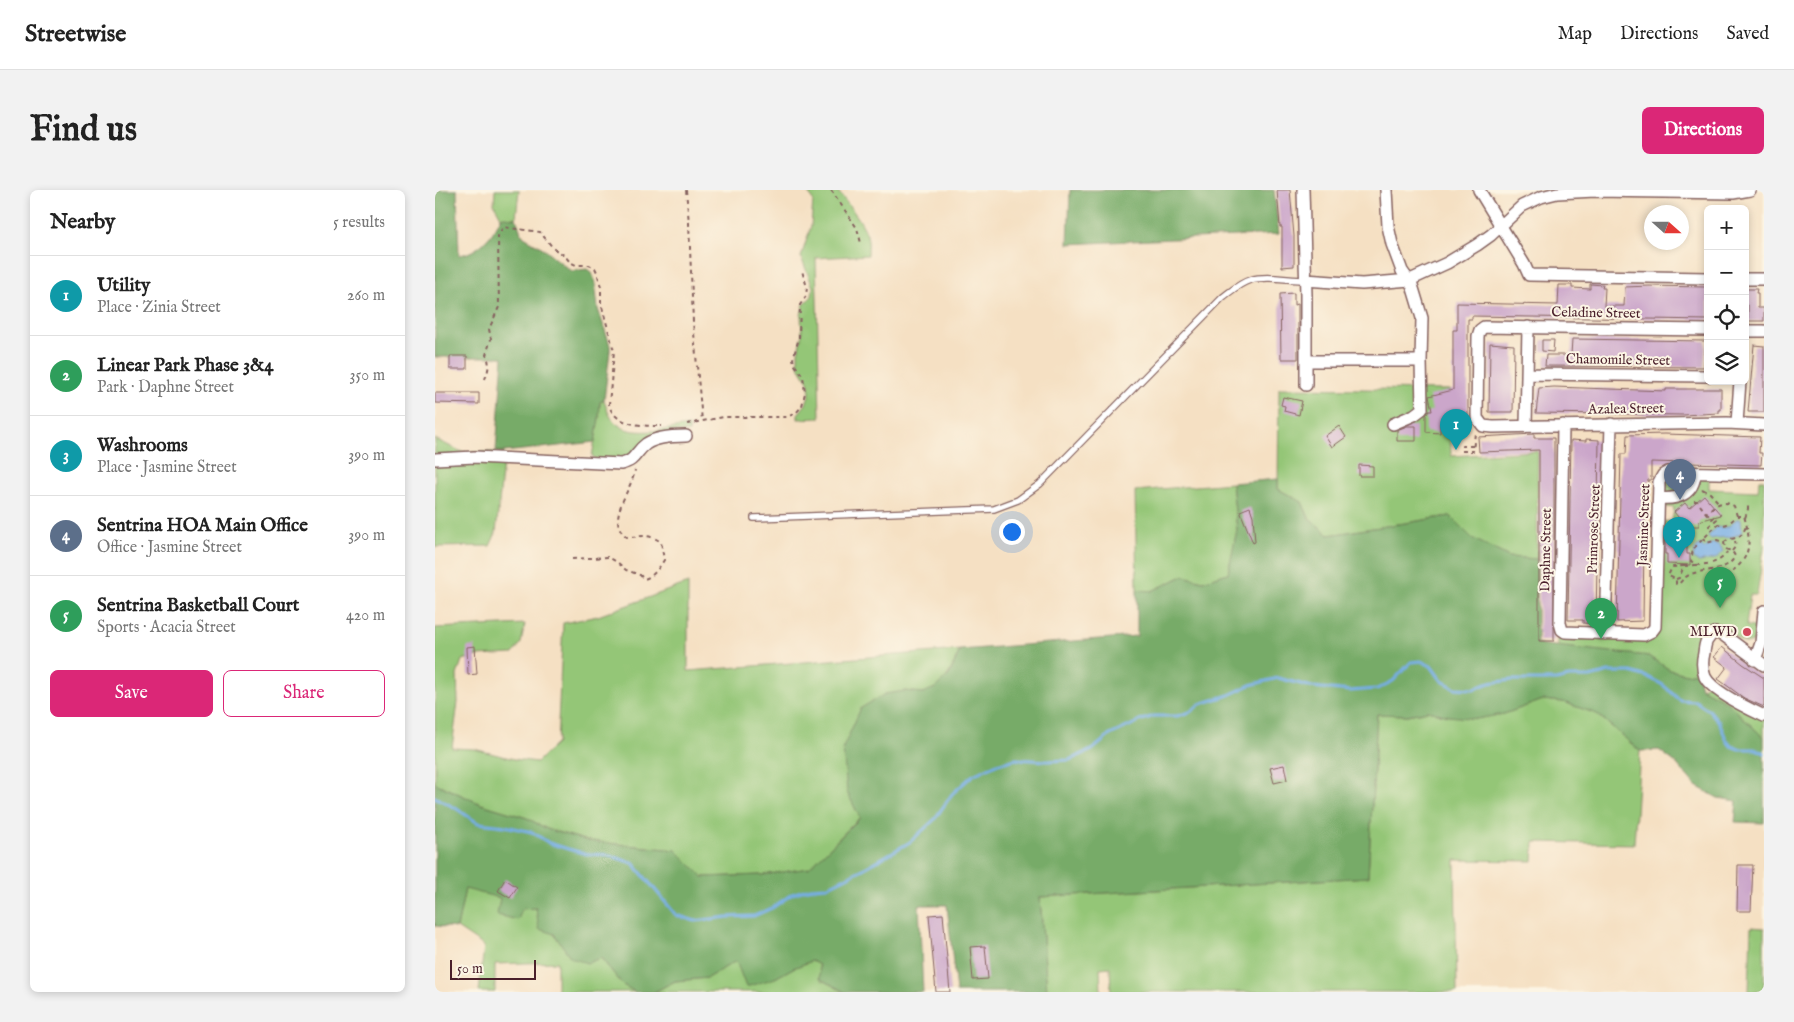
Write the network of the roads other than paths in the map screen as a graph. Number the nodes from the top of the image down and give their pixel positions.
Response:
1 (1303, 190) edge
2 (1386, 190) edge
3 (1479, 190) edge
4 (1750, 190) edge
5 (1501, 227) junction
6 (1704, 278) edge
7 (1749, 279) edge
8 (1305, 280) junction
9 (1410, 280) junction
10 (1764, 280) edge
11 (1528, 327) junction
12 (1704, 330) edge
13 (1764, 331) edge
14 (1749, 332) edge
15 (1307, 361) junction
16 (1421, 361) junction
17 (1527, 374) junction
18 (1704, 376) edge
19 (1306, 385) dead end
20 (1740, 385) edge
21 (1737, 423) junction
22 (1393, 424) dead end
23 (1611, 424) junction
24 (1563, 425) junction
25 (1764, 425) edge
26 (1527, 426) junction
27 (1488, 427) joint
28 (686, 430) road end
29 (435, 459) edge
30 (1695, 473) junction
31 (1764, 474) edge
32 (1659, 498) junction
33 (754, 518) dead end
34 (1764, 611) edge
35 (1605, 634) junction
36 (1760, 662) edge
37 (1764, 716) edge

1 - 8 street
2 - 9 street
3 - 5 street
4 - 5 street
5 - 6 street
5 - 9 street
7 - 10 street
8 - 9 street
8 - 15 street
8 - 33 lane
9 - 16 street
11 - 12 street, Celadine Street
11 - 17 street
11 - 27 street, Celadine Street
13 - 14 street
15 - 16 street
15 - 19 street
16 - 22 street
17 - 18 street, Chamomile Street
17 - 26 street
20 - 21 street
21 - 23 street, Azalea Street
21 - 25 street, Azalea Street
23 - 24 street, Azalea Street
23 - 35 street, Primrose Street
24 - 26 street, Azalea Street
24 - 35 street, Daphne Street
26 - 27 street, Azalea Street
28 - 29 street
30 - 31 street, Jasmine Street
30 - 32 street
30 - 32 street, Jasmine Street
32 - 35 street, Jasmine Street
34 - 36 street
36 - 37 street

